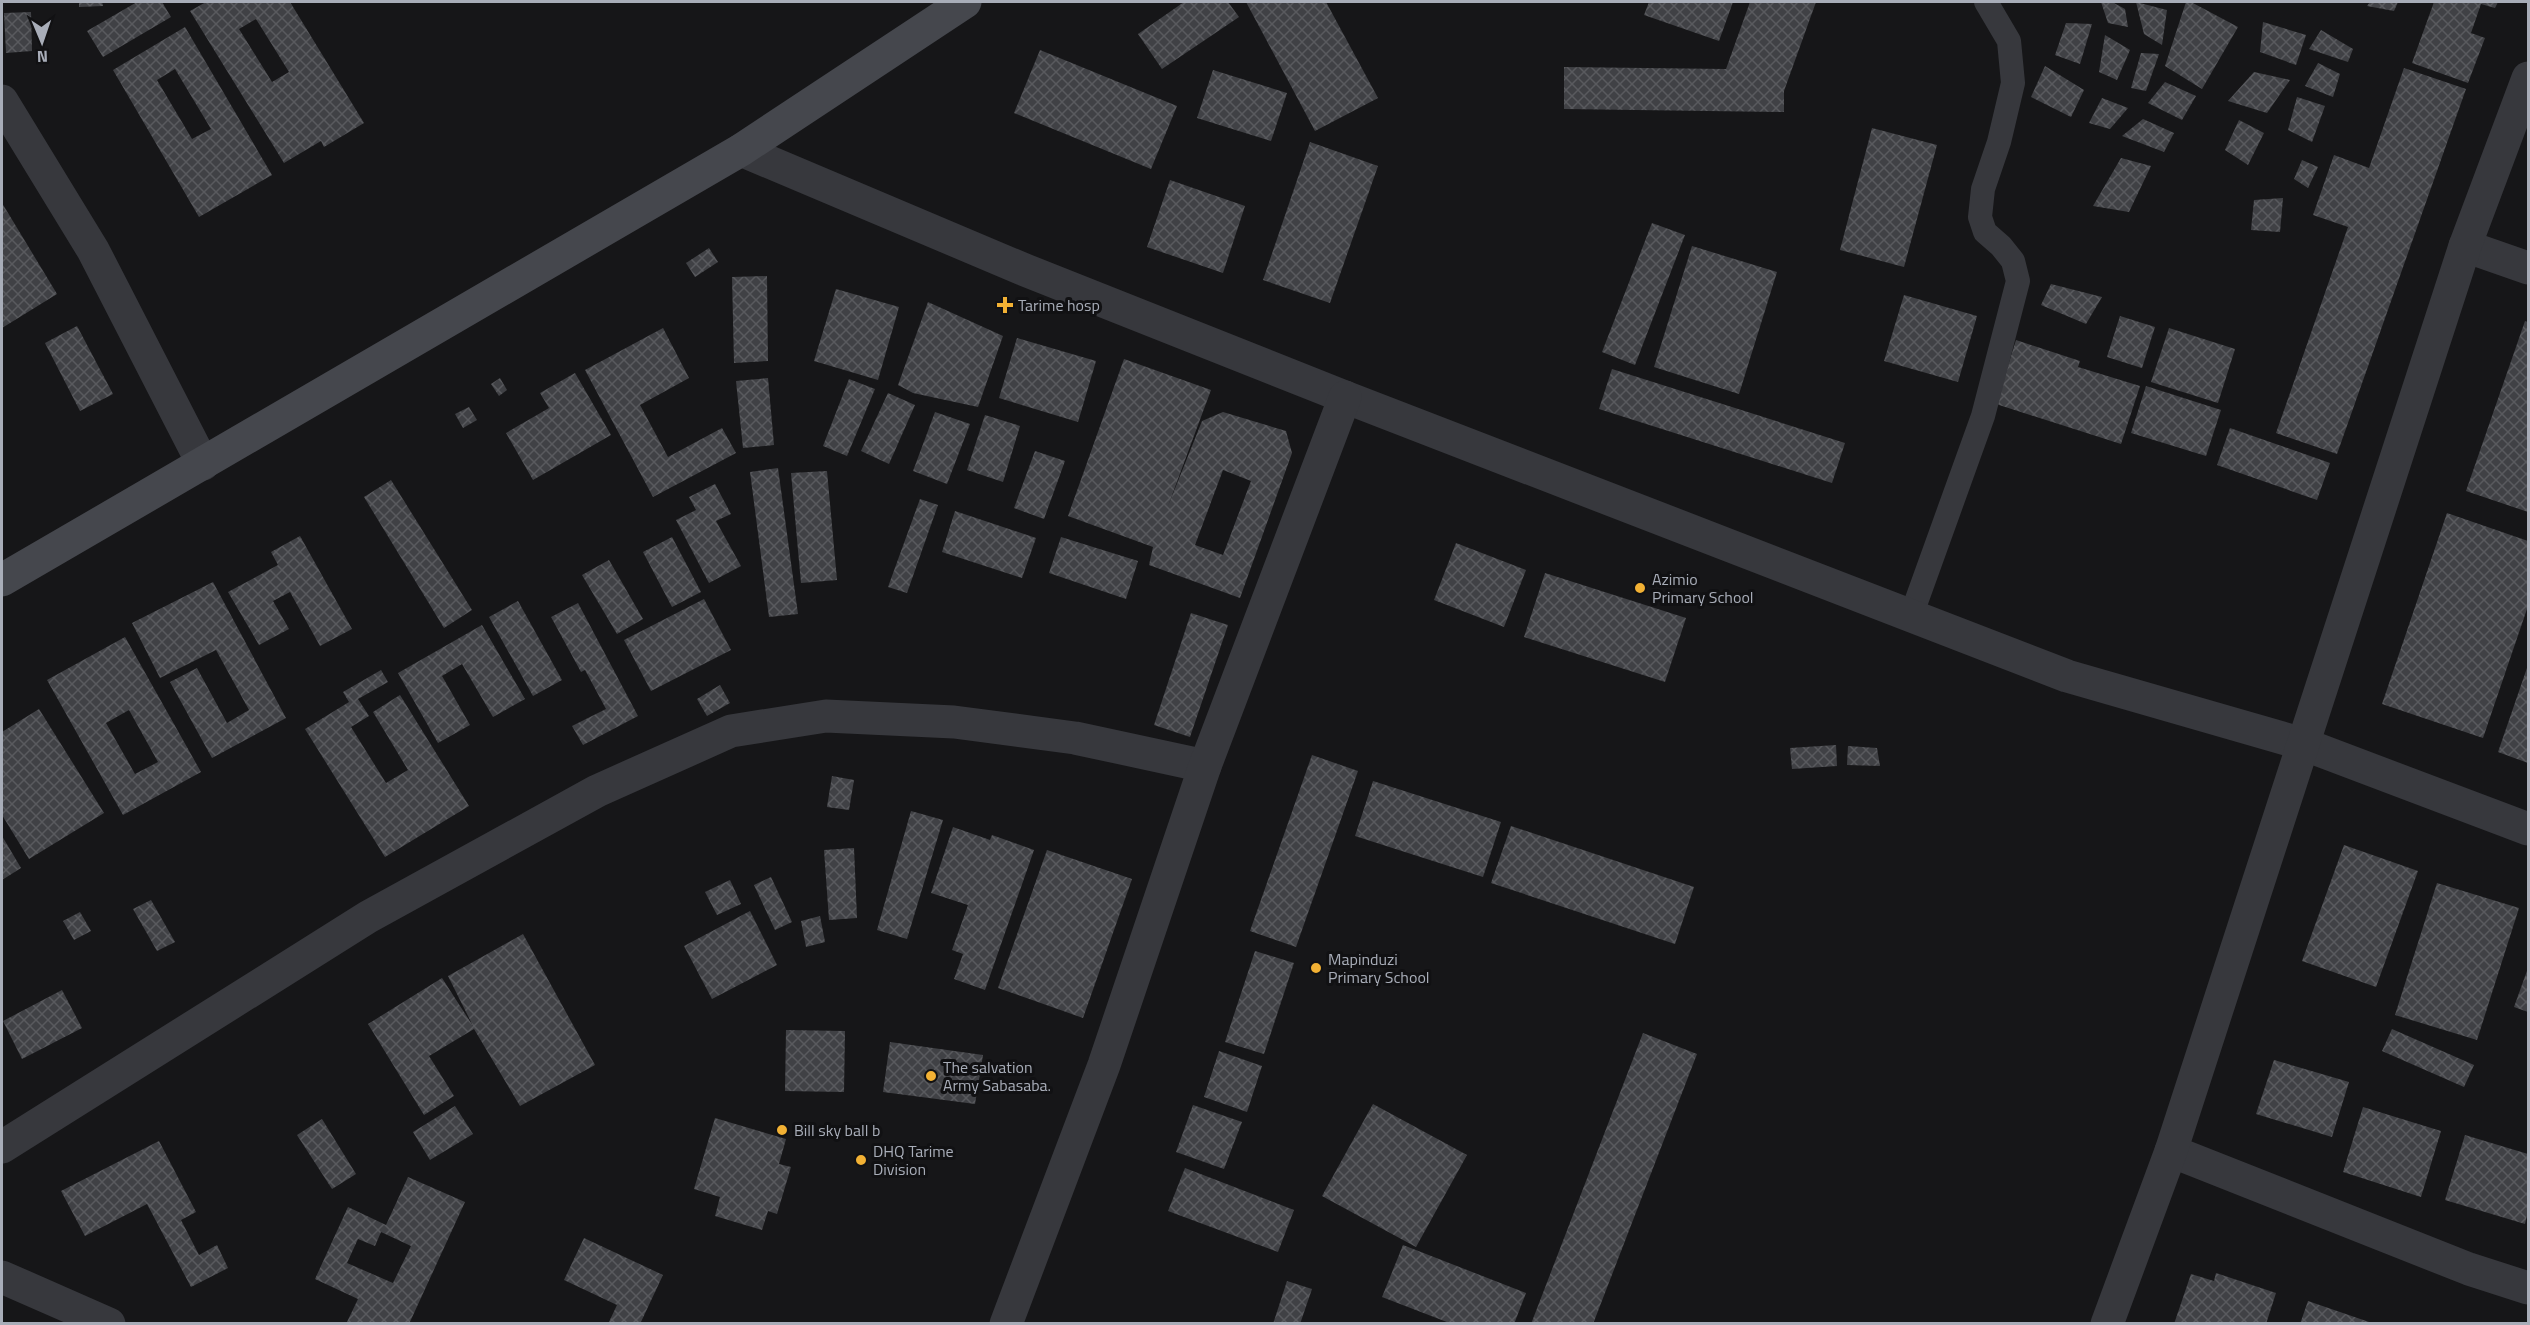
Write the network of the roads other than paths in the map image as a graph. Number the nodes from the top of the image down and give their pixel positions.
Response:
1 (965, 2) edge
2 (1986, 2) edge
3 (2529, 78) edge
4 (2, 101) edge
5 (741, 150) junction
6 (2465, 246) junction
7 (2529, 268) edge
8 (1345, 397) junction
9 (203, 464) junction
10 (2, 580) edge
11 (1911, 616) junction
12 (2303, 744) junction
13 (1205, 766) junction
14 (2529, 829) edge
15 (2, 1147) edge
16 (2171, 1151) junction
17 (2, 1277) edge
18 (2529, 1288) edge
19 (109, 1323) edge
20 (1006, 1323) edge
21 (2107, 1323) edge

1 - 5 main road
2 - 11 lane
3 - 6 street
4 - 9 street
5 - 8 street
5 - 9 main road
6 - 7 street
6 - 12 street
8 - 11 street
8 - 13 street
9 - 10 main road
11 - 12 street
12 - 14 street
12 - 16 street
13 - 15 street
13 - 20 street
16 - 18 street
16 - 21 street
17 - 19 street

